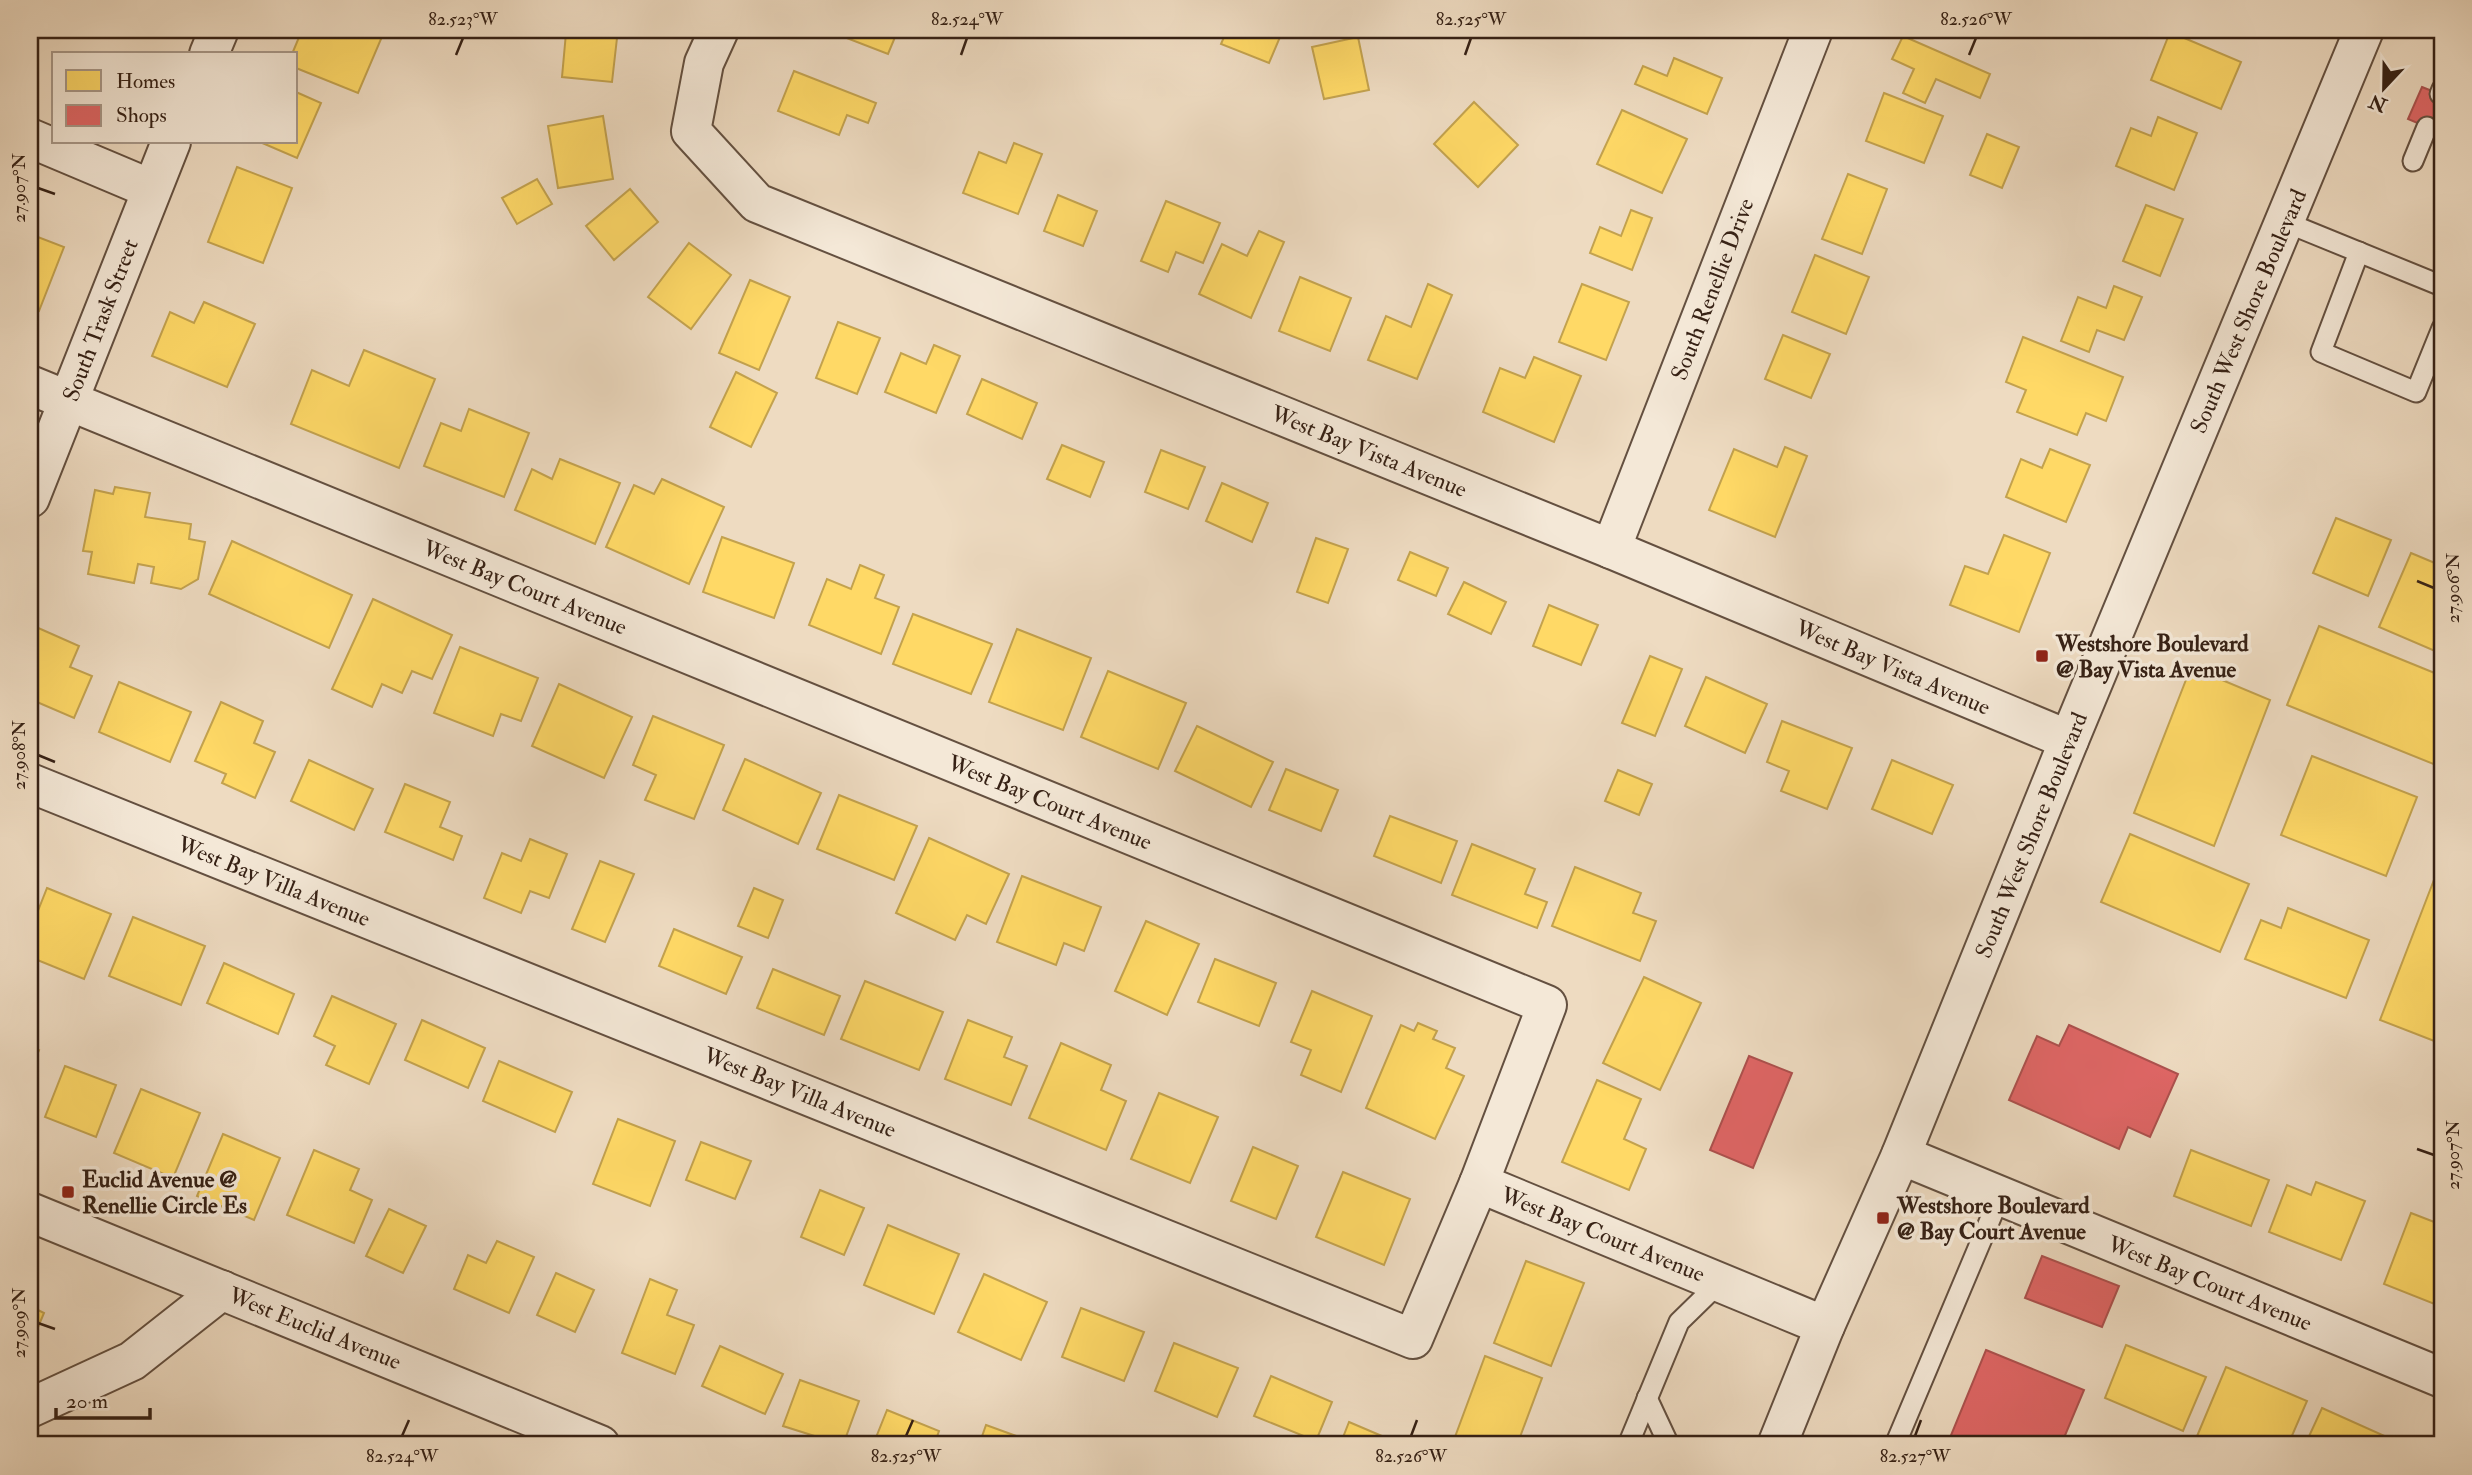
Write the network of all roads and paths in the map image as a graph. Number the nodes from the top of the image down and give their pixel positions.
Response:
1 (219, 30) edge
2 (719, 30) edge
3 (1813, 30) edge
4 (2364, 30) edge
5 (210, 52) edge
6 (2427, 127) dead end
7 (30, 138) edge
8 (171, 144) edge
9 (2413, 161) dead end
10 (151, 189) junction
11 (2285, 222) junction
12 (2359, 252) junction
13 (2442, 286) edge
14 (2442, 328) edge
15 (30, 385) edge
16 (69, 401) junction
17 (30, 498) edge
18 (1611, 549) junction
19 (2069, 740) junction
20 (30, 783) edge
21 (1901, 1155) junction
22 (1479, 1183) junction
23 (2000, 1196) junction
24 (30, 1212) edge
25 (1720, 1282) junction
26 (222, 1290) junction
27 (1825, 1326) junction
28 (2442, 1378) edge
29 (1647, 1398) junction
30 (30, 1408) edge
31 (600, 1445) edge
32 (1628, 1445) edge
33 (1669, 1445) edge
34 (1777, 1445) edge
35 (1895, 1445) edge

1 - 5 street
2 - 18 street, West Bay Vista Avenue
3 - 18 street, South Renellie Drive
4 - 11 street, South West Shore Boulevard
6 - 9 lane
7 - 10 street
8 - 10 street, South Trask Street
10 - 16 street, South Trask Street
11 - 12 lane
11 - 19 street, South West Shore Boulevard
12 - 13 lane
12 - 14 lane
15 - 16 street, West Bay Court Avenue
16 - 17 street, South Trask Street
16 - 22 street, West Bay Court Avenue
18 - 19 street, West Bay Vista Avenue
19 - 21 street, South West Shore Boulevard
20 - 22 street, West Bay Villa Avenue
21 - 23 street, West Bay Court Avenue
21 - 27 street, South West Shore Boulevard
22 - 25 street, West Bay Court Avenue
23 - 28 street, West Bay Court Avenue
23 - 35 lane
24 - 26 street, West Euclid Avenue
25 - 27 street, West Bay Court Avenue
25 - 29 lane
26 - 30 street
26 - 31 street, West Euclid Avenue
27 - 34 street, South West Shore Boulevard
29 - 32 lane
29 - 33 lane

